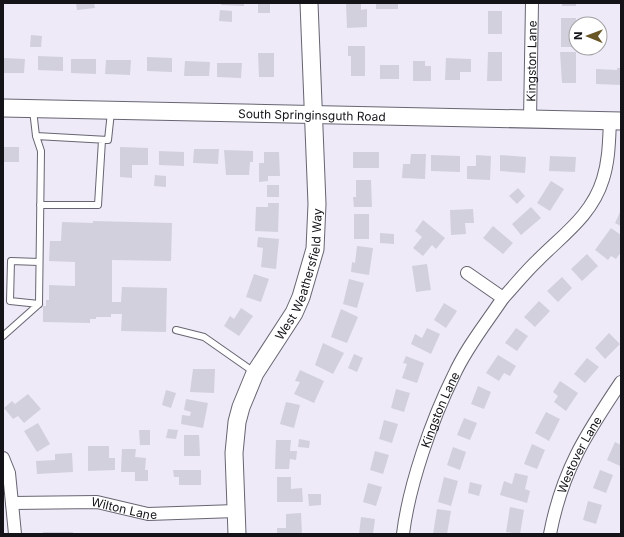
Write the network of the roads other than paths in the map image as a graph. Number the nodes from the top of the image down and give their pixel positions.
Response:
1 (308, 3) edge
2 (532, 3) edge
3 (3, 108) edge
4 (33, 109) junction
5 (111, 110) junction
6 (315, 114) junction
7 (530, 119) junction
8 (615, 121) edge
9 (36, 136) junction
10 (102, 140) junction
11 (40, 205) junction
12 (39, 262) junction
13 (468, 273) dead end
14 (503, 298) junction
15 (39, 304) junction
16 (176, 330) dead end
17 (3, 336) edge
18 (255, 373) junction
19 (621, 382) edge
20 (3, 458) edge
21 (12, 503) junction
22 (236, 511) junction
23 (15, 534) edge
24 (237, 534) edge
25 (403, 534) edge
26 (550, 534) edge

1 - 6 street, West Weathersfield Way
2 - 7 street, Kingston Lane
3 - 4 street, South Springinsguth Road
4 - 5 street, South Springinsguth Road
4 - 9 lane
5 - 6 street, South Springinsguth Road
5 - 10 lane
6 - 7 street, South Springinsguth Road
6 - 18 street, West Weathersfield Way
7 - 8 street, South Springinsguth Road
8 - 14 street, Kingston Lane
9 - 10 lane
9 - 11 lane
10 - 11 lane
11 - 12 lane
12 - 15 lane
12 - 15 lane
13 - 14 street
14 - 25 street, Kingston Lane
15 - 17 lane
16 - 18 lane
18 - 22 street, West Weathersfield Way
19 - 26 street, Westover Lane
20 - 21 street
21 - 22 street, Wilton Lane
21 - 23 street
22 - 24 street, West Weathersfield Way

